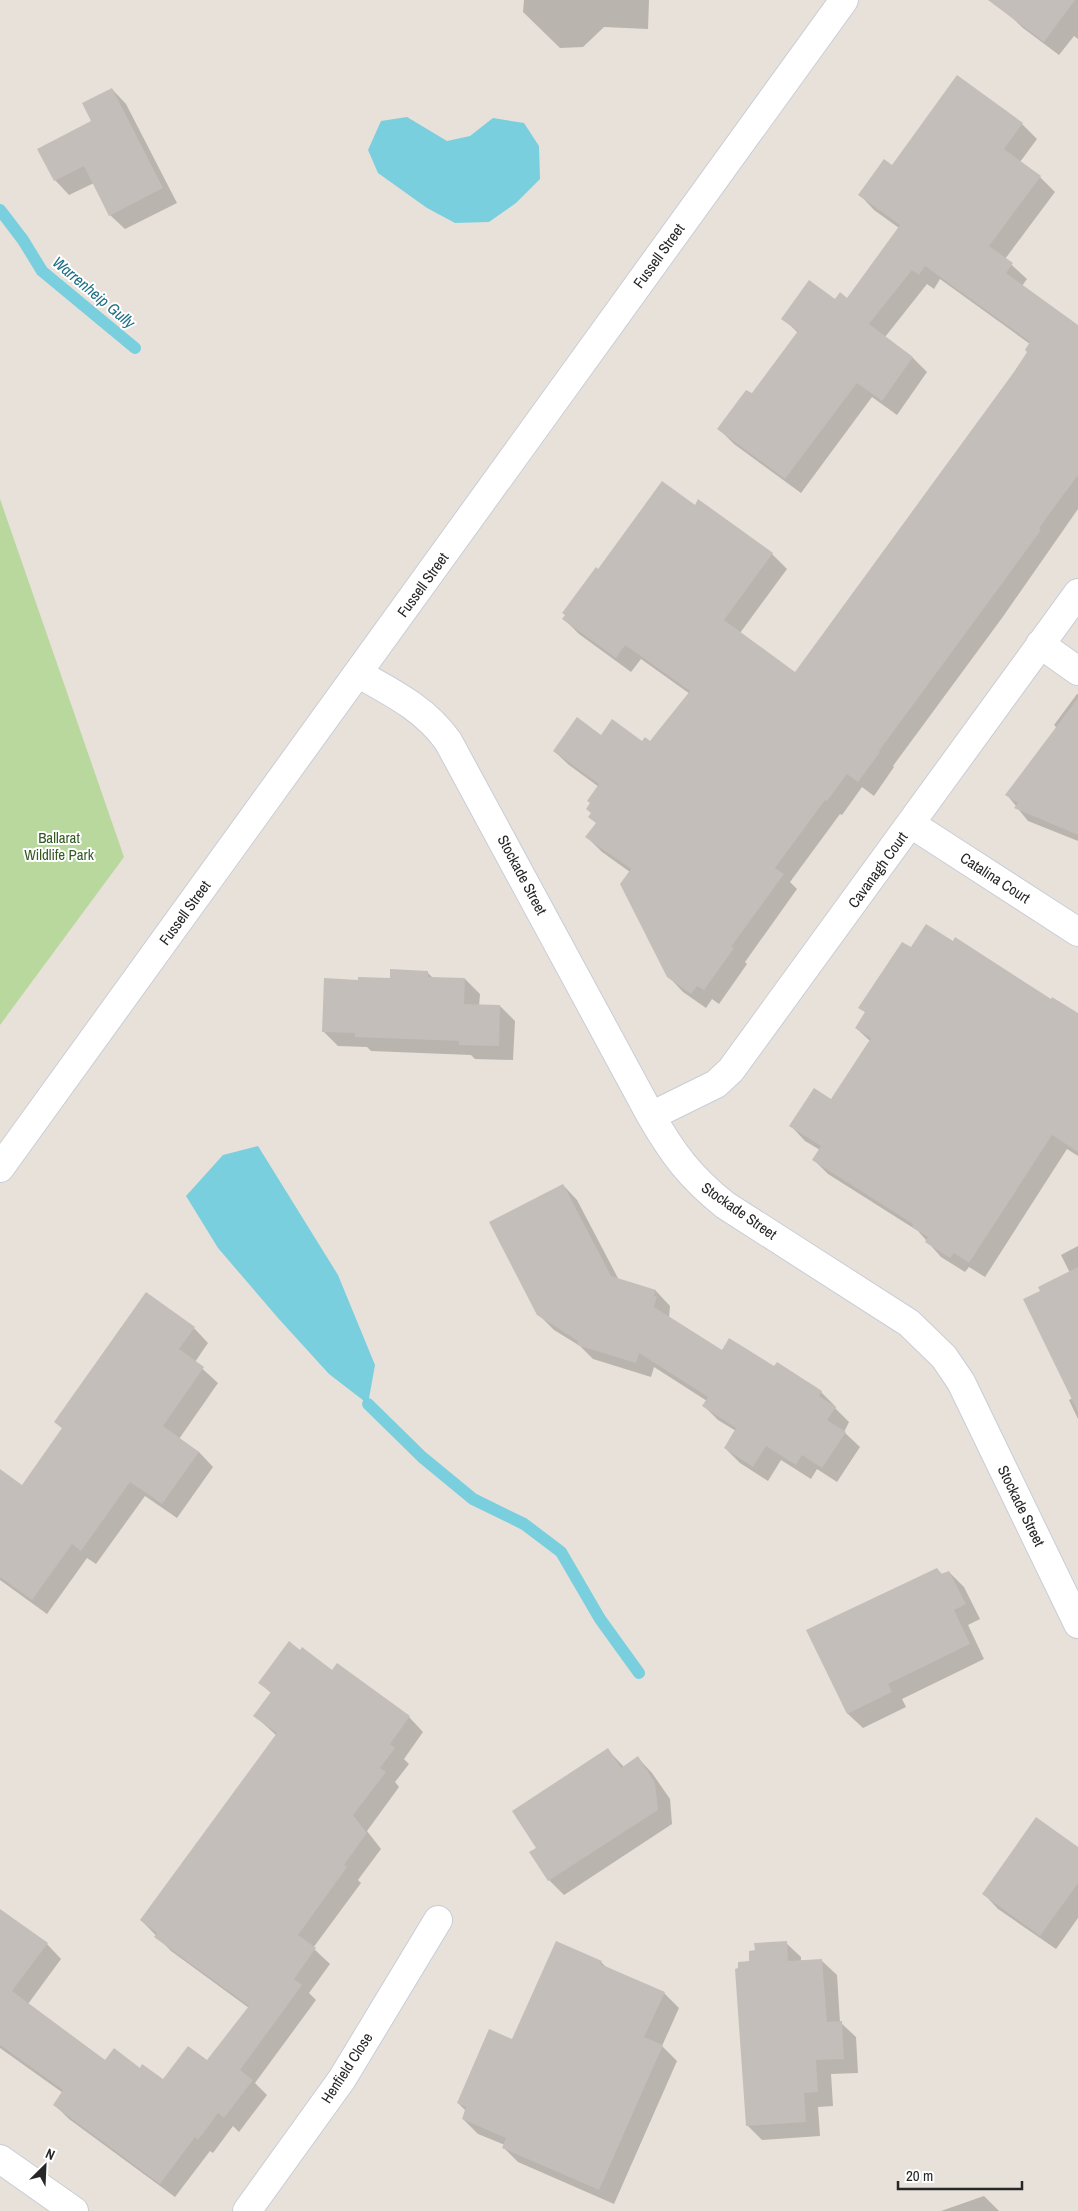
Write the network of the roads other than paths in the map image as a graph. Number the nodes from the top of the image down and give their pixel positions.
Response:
1 (844, 0) edge
2 (1078, 593) edge
3 (1040, 644) junction
4 (1078, 671) edge
5 (359, 674) junction
6 (911, 824) junction
7 (1078, 932) edge
8 (651, 1116) junction
9 (0, 1168) edge
10 (1078, 1624) edge
11 (438, 1920) dead end
12 (0, 2159) edge
13 (74, 2211) edge
14 (248, 2211) edge

1 - 5 street, Fussell Street
2 - 3 street, Cavanagh Court
3 - 4 street
3 - 6 street, Cavanagh Court
5 - 8 street, Stockade Street
5 - 9 street, Fussell Street
6 - 7 street, Catalina Court
6 - 8 street, Cavanagh Court
8 - 10 street, Stockade Street
11 - 14 street, Henfield Close
12 - 13 street

